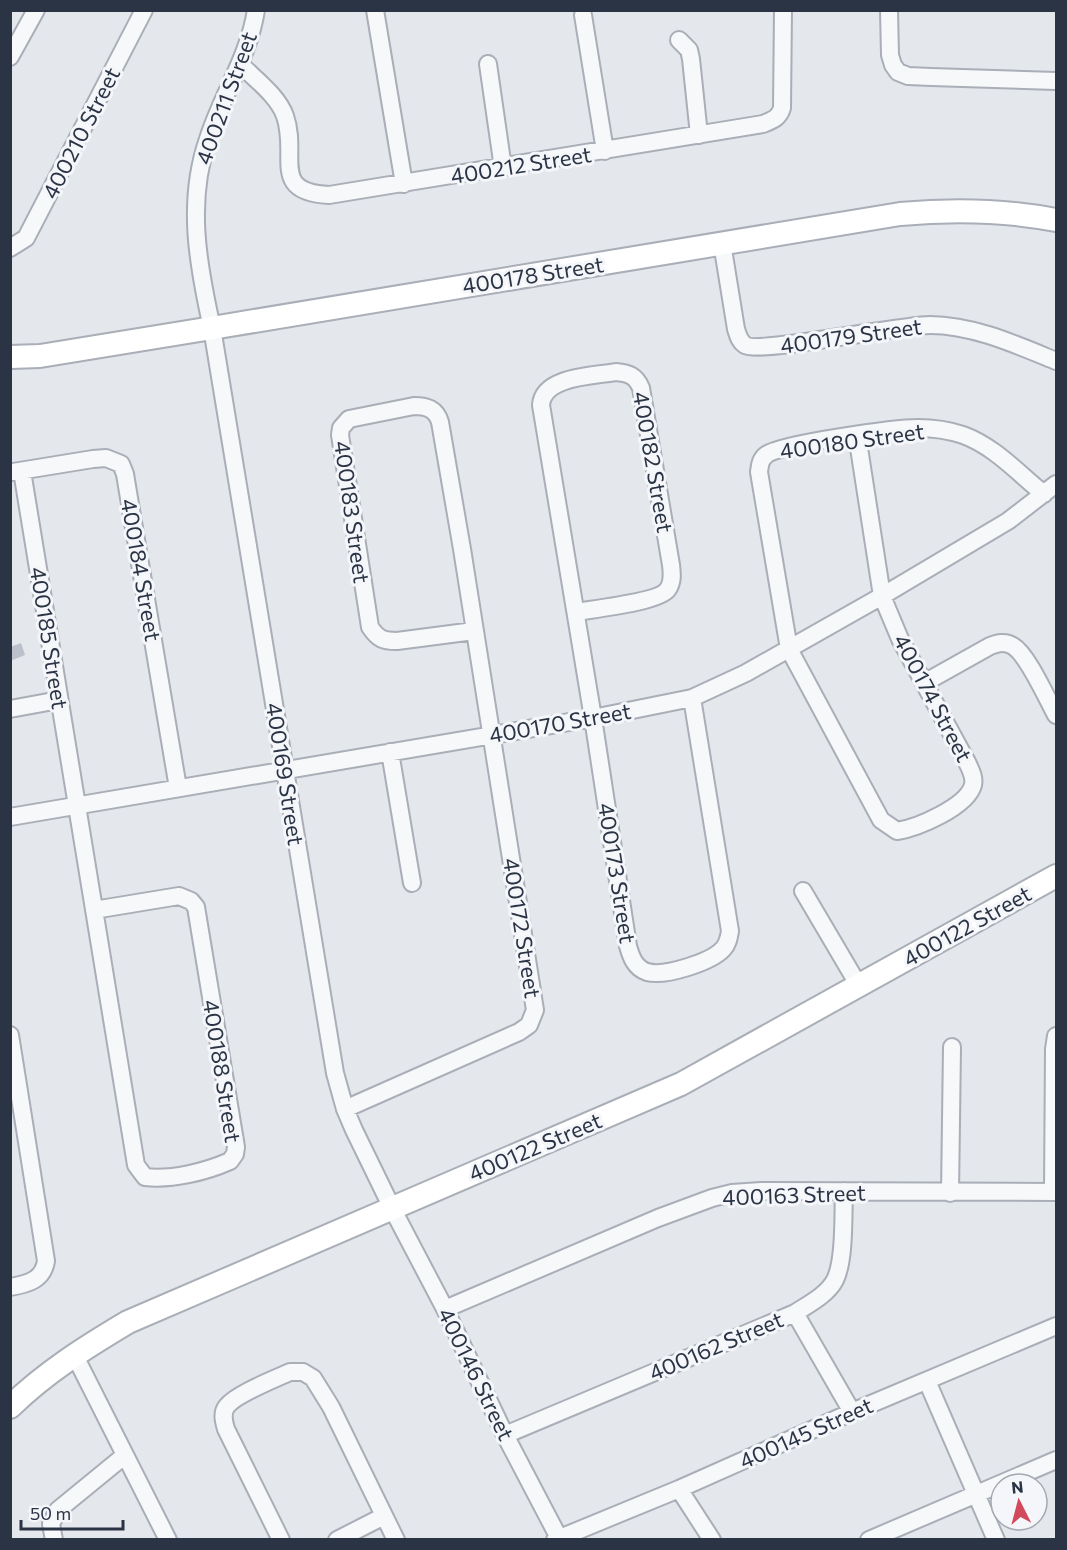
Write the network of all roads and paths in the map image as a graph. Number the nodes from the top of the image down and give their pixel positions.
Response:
1 (36, 10) edge
2 (144, 10) edge
3 (256, 10) edge
4 (375, 10) edge
5 (783, 10) edge
6 (890, 10) edge
7 (583, 15) dead end
8 (680, 40) dead end
9 (10, 57) edge
10 (240, 64) junction
11 (488, 64) dead end
12 (1056, 81) edge
13 (699, 135) junction
14 (605, 151) junction
15 (503, 168) junction
16 (404, 184) junction
17 (1056, 220) edge
18 (722, 243) junction
19 (10, 248) edge
20 (212, 328) junction
21 (10, 357) edge
22 (1056, 362) edge
23 (856, 435) junction
24 (16, 472) edge
25 (1050, 489) edge
26 (882, 596) junction
27 (576, 612) junction
28 (474, 631) junction
29 (789, 649) junction
30 (924, 683) junction
31 (692, 698) junction
32 (59, 700) junction
33 (10, 709) edge
34 (1056, 715) edge
35 (593, 718) junction
36 (491, 736) junction
37 (390, 752) junction
38 (284, 771) junction
39 (178, 788) junction
40 (76, 805) junction
41 (10, 817) edge
42 (1056, 876) edge
43 (412, 883) dead end
44 (803, 891) dead end
45 (94, 910) junction
46 (859, 987) junction
47 (10, 1035) edge
48 (1056, 1036) edge
49 (952, 1047) dead end
50 (1055, 1086) edge
51 (345, 1109) junction
52 (844, 1191) junction
53 (1055, 1192) edge
54 (950, 1193) junction
55 (392, 1208) junction
56 (10, 1287) edge
57 (445, 1309) junction
58 (795, 1313) junction
59 (1056, 1326) edge
60 (74, 1354) junction
61 (927, 1381) junction
62 (10, 1407) edge
63 (852, 1412) junction
64 (505, 1435) junction
65 (124, 1456) junction
66 (1056, 1460) edge
67 (679, 1489) junction
68 (977, 1494) junction
69 (384, 1516) junction
70 (54, 1539) edge
71 (168, 1539) edge
72 (281, 1539) edge
73 (337, 1539) edge
74 (396, 1539) edge
75 (558, 1539) edge
76 (712, 1539) edge
77 (869, 1539) edge
78 (996, 1539) edge

1 - 9 street
2 - 19 street, 400210 Street
3 - 10 street, 400211 Street
4 - 16 street
5 - 13 street, 400212 Street
6 - 12 street
7 - 14 street
8 - 13 street
10 - 16 street, 400212 Street
10 - 20 street, 400211 Street
11 - 15 street
13 - 14 street, 400212 Street
14 - 15 street, 400212 Street
15 - 16 street, 400212 Street
17 - 18 street, 400178 Street
18 - 20 street, 400178 Street
18 - 22 street, 400179 Street
20 - 21 street, 400178 Street
20 - 38 street, 400169 Street
23 - 25 street, 400180 Street
23 - 26 street, 400174 Street
23 - 29 street, 400180 Street
24 - 32 street, 400185 Street
24 - 39 street, 400184 Street
25 - 26 street, 400170 Street
26 - 29 street, 400170 Street
26 - 30 street, 400174 Street
27 - 27 street, 400182 Street
27 - 35 street, 400182 Street
28 - 28 street, 400183 Street
28 - 36 street, 400183 Street
29 - 30 street, 400174 Street
29 - 31 street, 400170 Street
30 - 34 street
31 - 35 street, 400170 Street
31 - 35 street, 400173 Street
32 - 33 street
32 - 40 street, 400185 Street
35 - 36 street, 400170 Street
36 - 37 street, 400170 Street
36 - 51 street, 400172 Street
37 - 38 street, 400170 Street
37 - 43 street
38 - 39 street, 400170 Street
38 - 51 street, 400169 Street
39 - 40 street, 400170 Street
40 - 41 street, 400170 Street
40 - 45 street, 400188 Street
42 - 46 street, 400122 Street
44 - 46 street
45 - 45 street, 400188 Street
46 - 55 street, 400122 Street
47 - 56 street
48 - 50 street
49 - 54 street
50 - 53 street
51 - 55 street, 400169 Street
52 - 54 street, 400163 Street
52 - 57 street, 400163 Street
52 - 58 street, 400162 Street
53 - 54 street, 400163 Street
55 - 57 street, 400146 Street
55 - 60 street, 400122 Street
57 - 64 street, 400146 Street
58 - 63 street
58 - 64 street, 400162 Street
59 - 61 street, 400145 Street
60 - 62 street, 400122 Street
60 - 65 street
61 - 63 street, 400145 Street
61 - 68 street
63 - 67 street, 400145 Street
64 - 75 street, 400146 Street
65 - 70 street
65 - 71 street
66 - 68 street
67 - 75 street, 400145 Street
67 - 76 street
68 - 77 street
68 - 78 street
69 - 72 street
69 - 73 street
69 - 74 street

